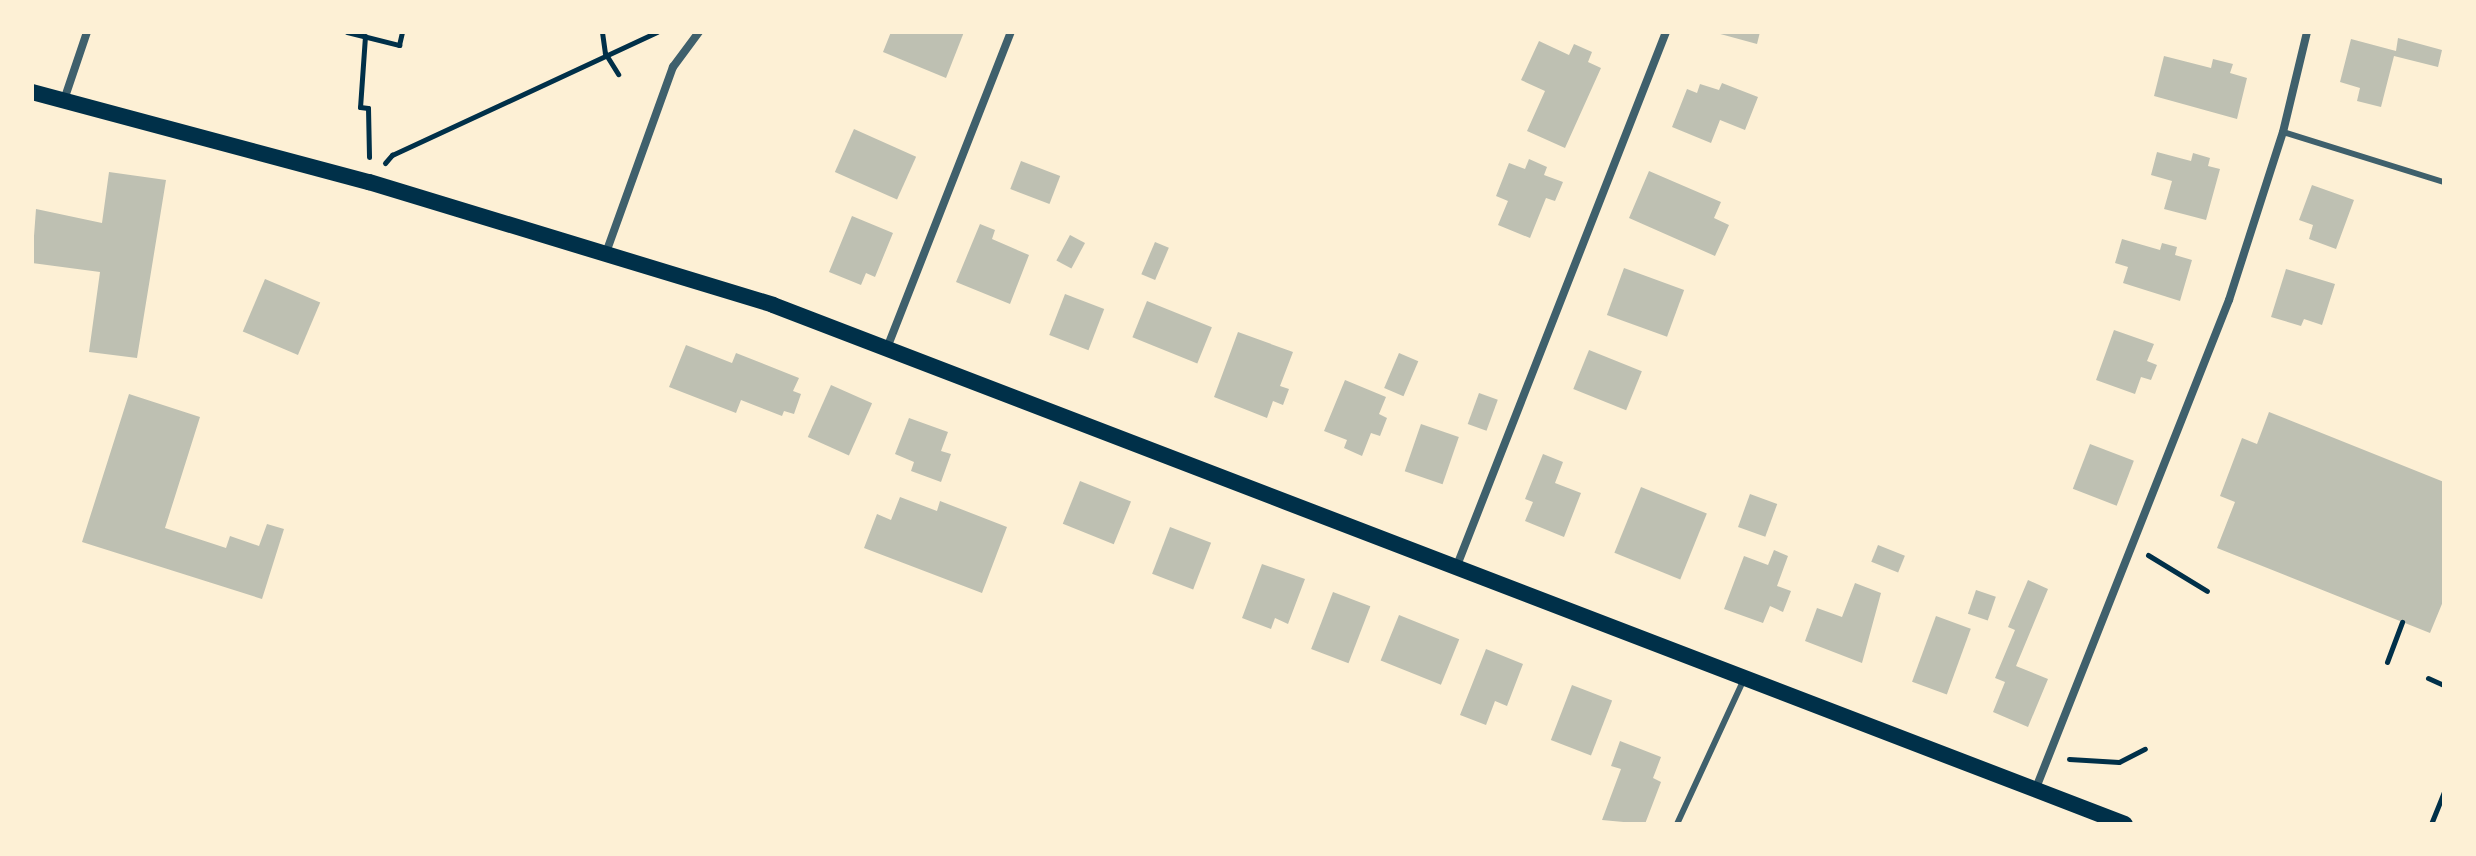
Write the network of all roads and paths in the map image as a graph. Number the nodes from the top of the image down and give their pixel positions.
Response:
1 (87, 32) edge
2 (347, 32) edge
3 (402, 32) edge
4 (602, 32) edge
5 (657, 32) edge
6 (699, 32) edge
7 (1011, 32) edge
8 (1666, 32) edge
9 (2307, 32) edge
10 (365, 36) junction
11 (605, 53) junction
12 (618, 74) dead end
13 (32, 92) edge
14 (64, 100) junction
15 (2283, 132) junction
16 (369, 182) junction
17 (2444, 182) edge
18 (607, 250) junction
19 (887, 349) junction
20 (2133, 546) junction
21 (1456, 568) junction
22 (2207, 591) dead end
23 (2402, 622) dead end
24 (2387, 662) dead end
25 (1745, 678) junction
26 (2428, 678) dead end
27 (2444, 685) edge
28 (2145, 749) dead end
29 (2045, 766) junction
30 (2036, 788) junction
31 (2444, 791) edge
32 (1677, 824) edge
33 (2125, 824) edge
34 (2431, 824) edge

1 - 14 street
2 - 10 path
3 - 10 path
4 - 11 path
5 - 11 path
6 - 18 street
7 - 19 street
8 - 21 street
9 - 15 street
10 - 16 path
11 - 12 path
11 - 16 path
13 - 14 main road
14 - 16 main road
15 - 17 lane
15 - 20 street
16 - 18 main road
18 - 19 main road
19 - 21 main road
20 - 22 path
20 - 29 street
21 - 25 main road
23 - 24 path
25 - 30 main road
25 - 32 lane
26 - 27 path
28 - 29 path
29 - 30 street
30 - 33 main road
31 - 34 path

